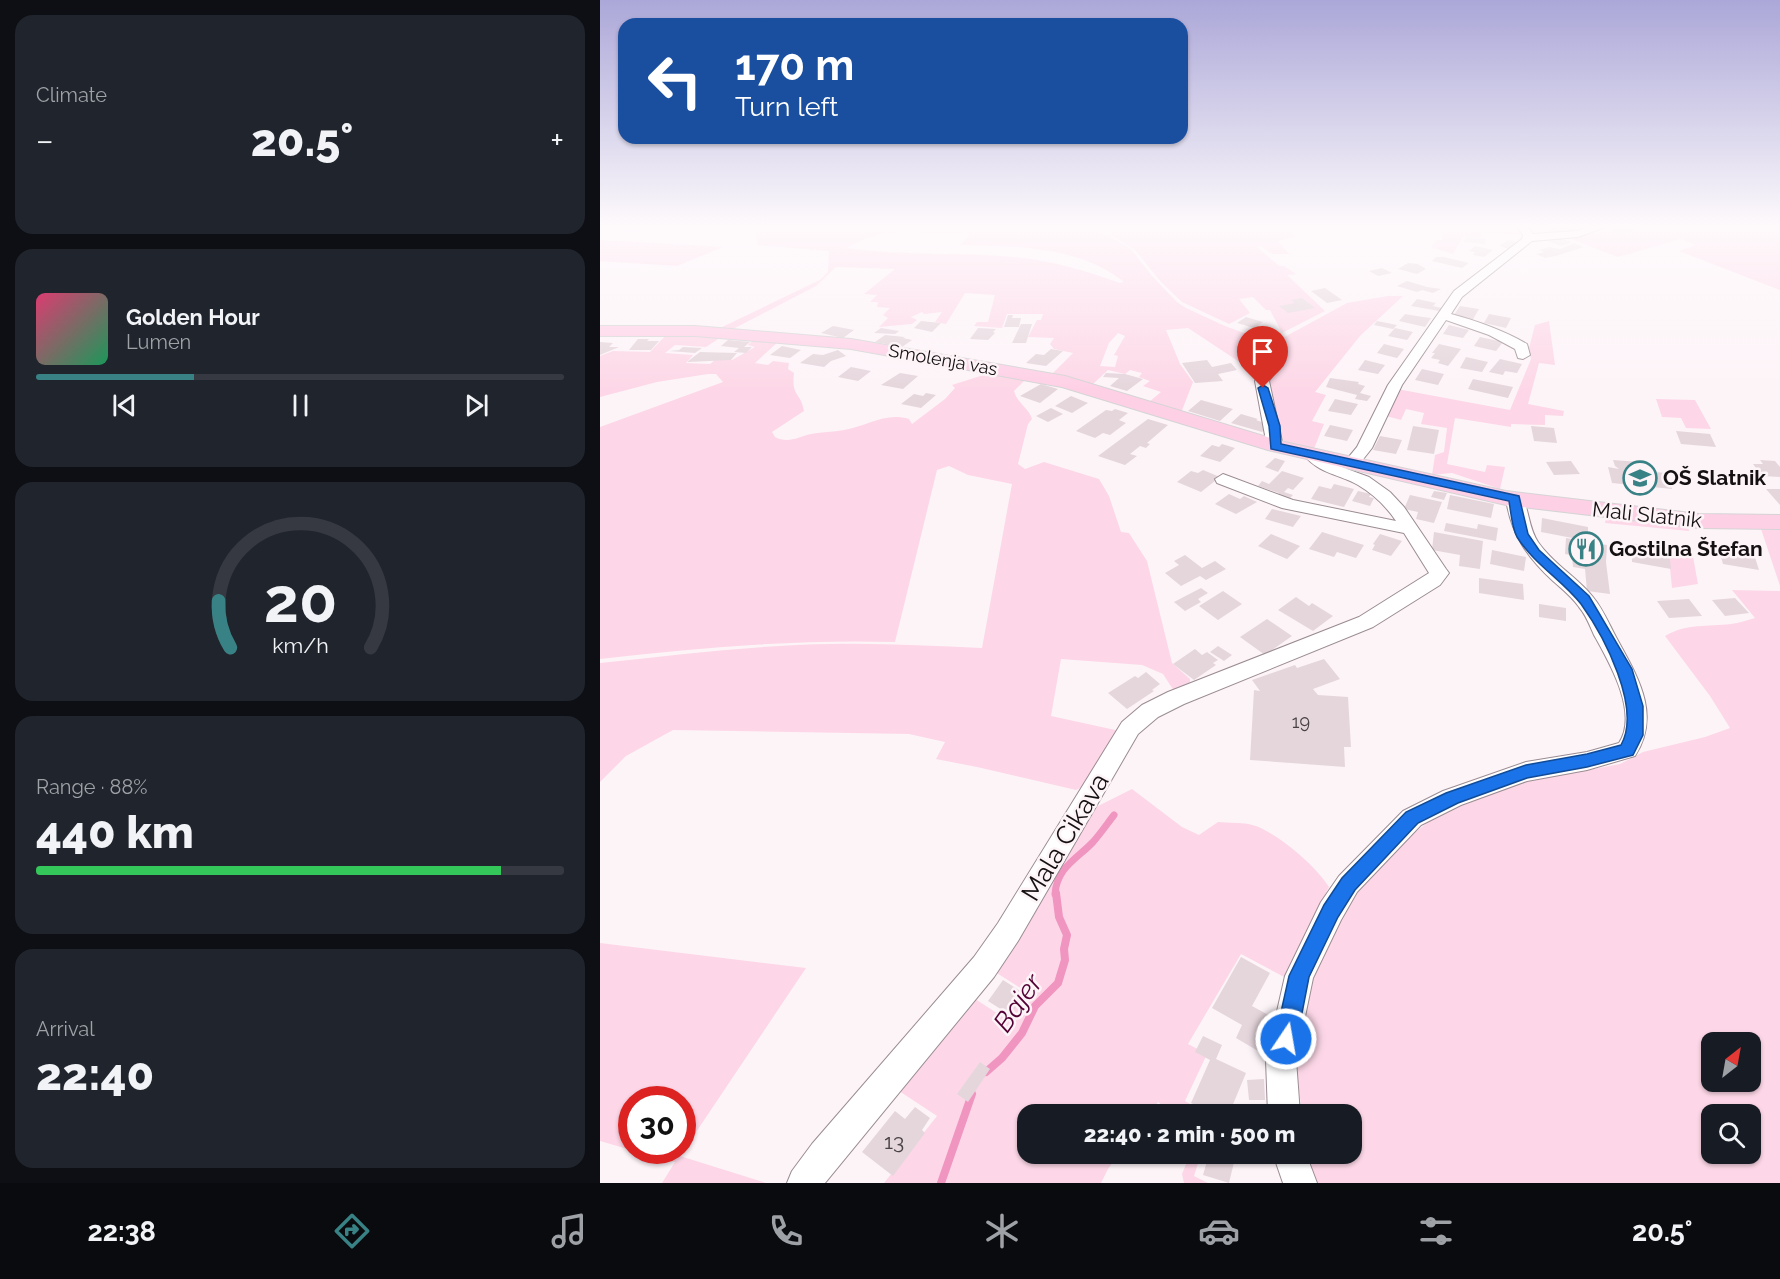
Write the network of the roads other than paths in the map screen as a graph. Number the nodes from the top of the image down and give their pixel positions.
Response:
1 (1476, 280) edge
2 (1442, 315) junction
3 (600, 332) edge
4 (1274, 340) dead end
5 (1523, 355) dead end
6 (1275, 446) junction
7 (1313, 456) junction
8 (1351, 464) junction
9 (1223, 479) dead end
10 (1515, 499) junction
11 (1780, 522) edge
12 (1409, 529) junction
13 (1405, 596) joint
14 (1283, 1104) edge
15 (1293, 1164) edge
16 (804, 1183) edge
17 (1300, 1183) edge

1 - 2 street
2 - 5 street
2 - 8 street
3 - 6 main road, Smolenja vas
4 - 6 street
6 - 7 main road, Smolenja vas
7 - 8 main road, Smolenja vas
7 - 12 street, Smolenja vas
8 - 10 main road, Mali Slatnik
9 - 12 street
10 - 11 main road, Mali Slatnik
10 - 14 street
12 - 13 street, Smolenja vas
13 - 16 street, Mala Cikava
15 - 17 street

